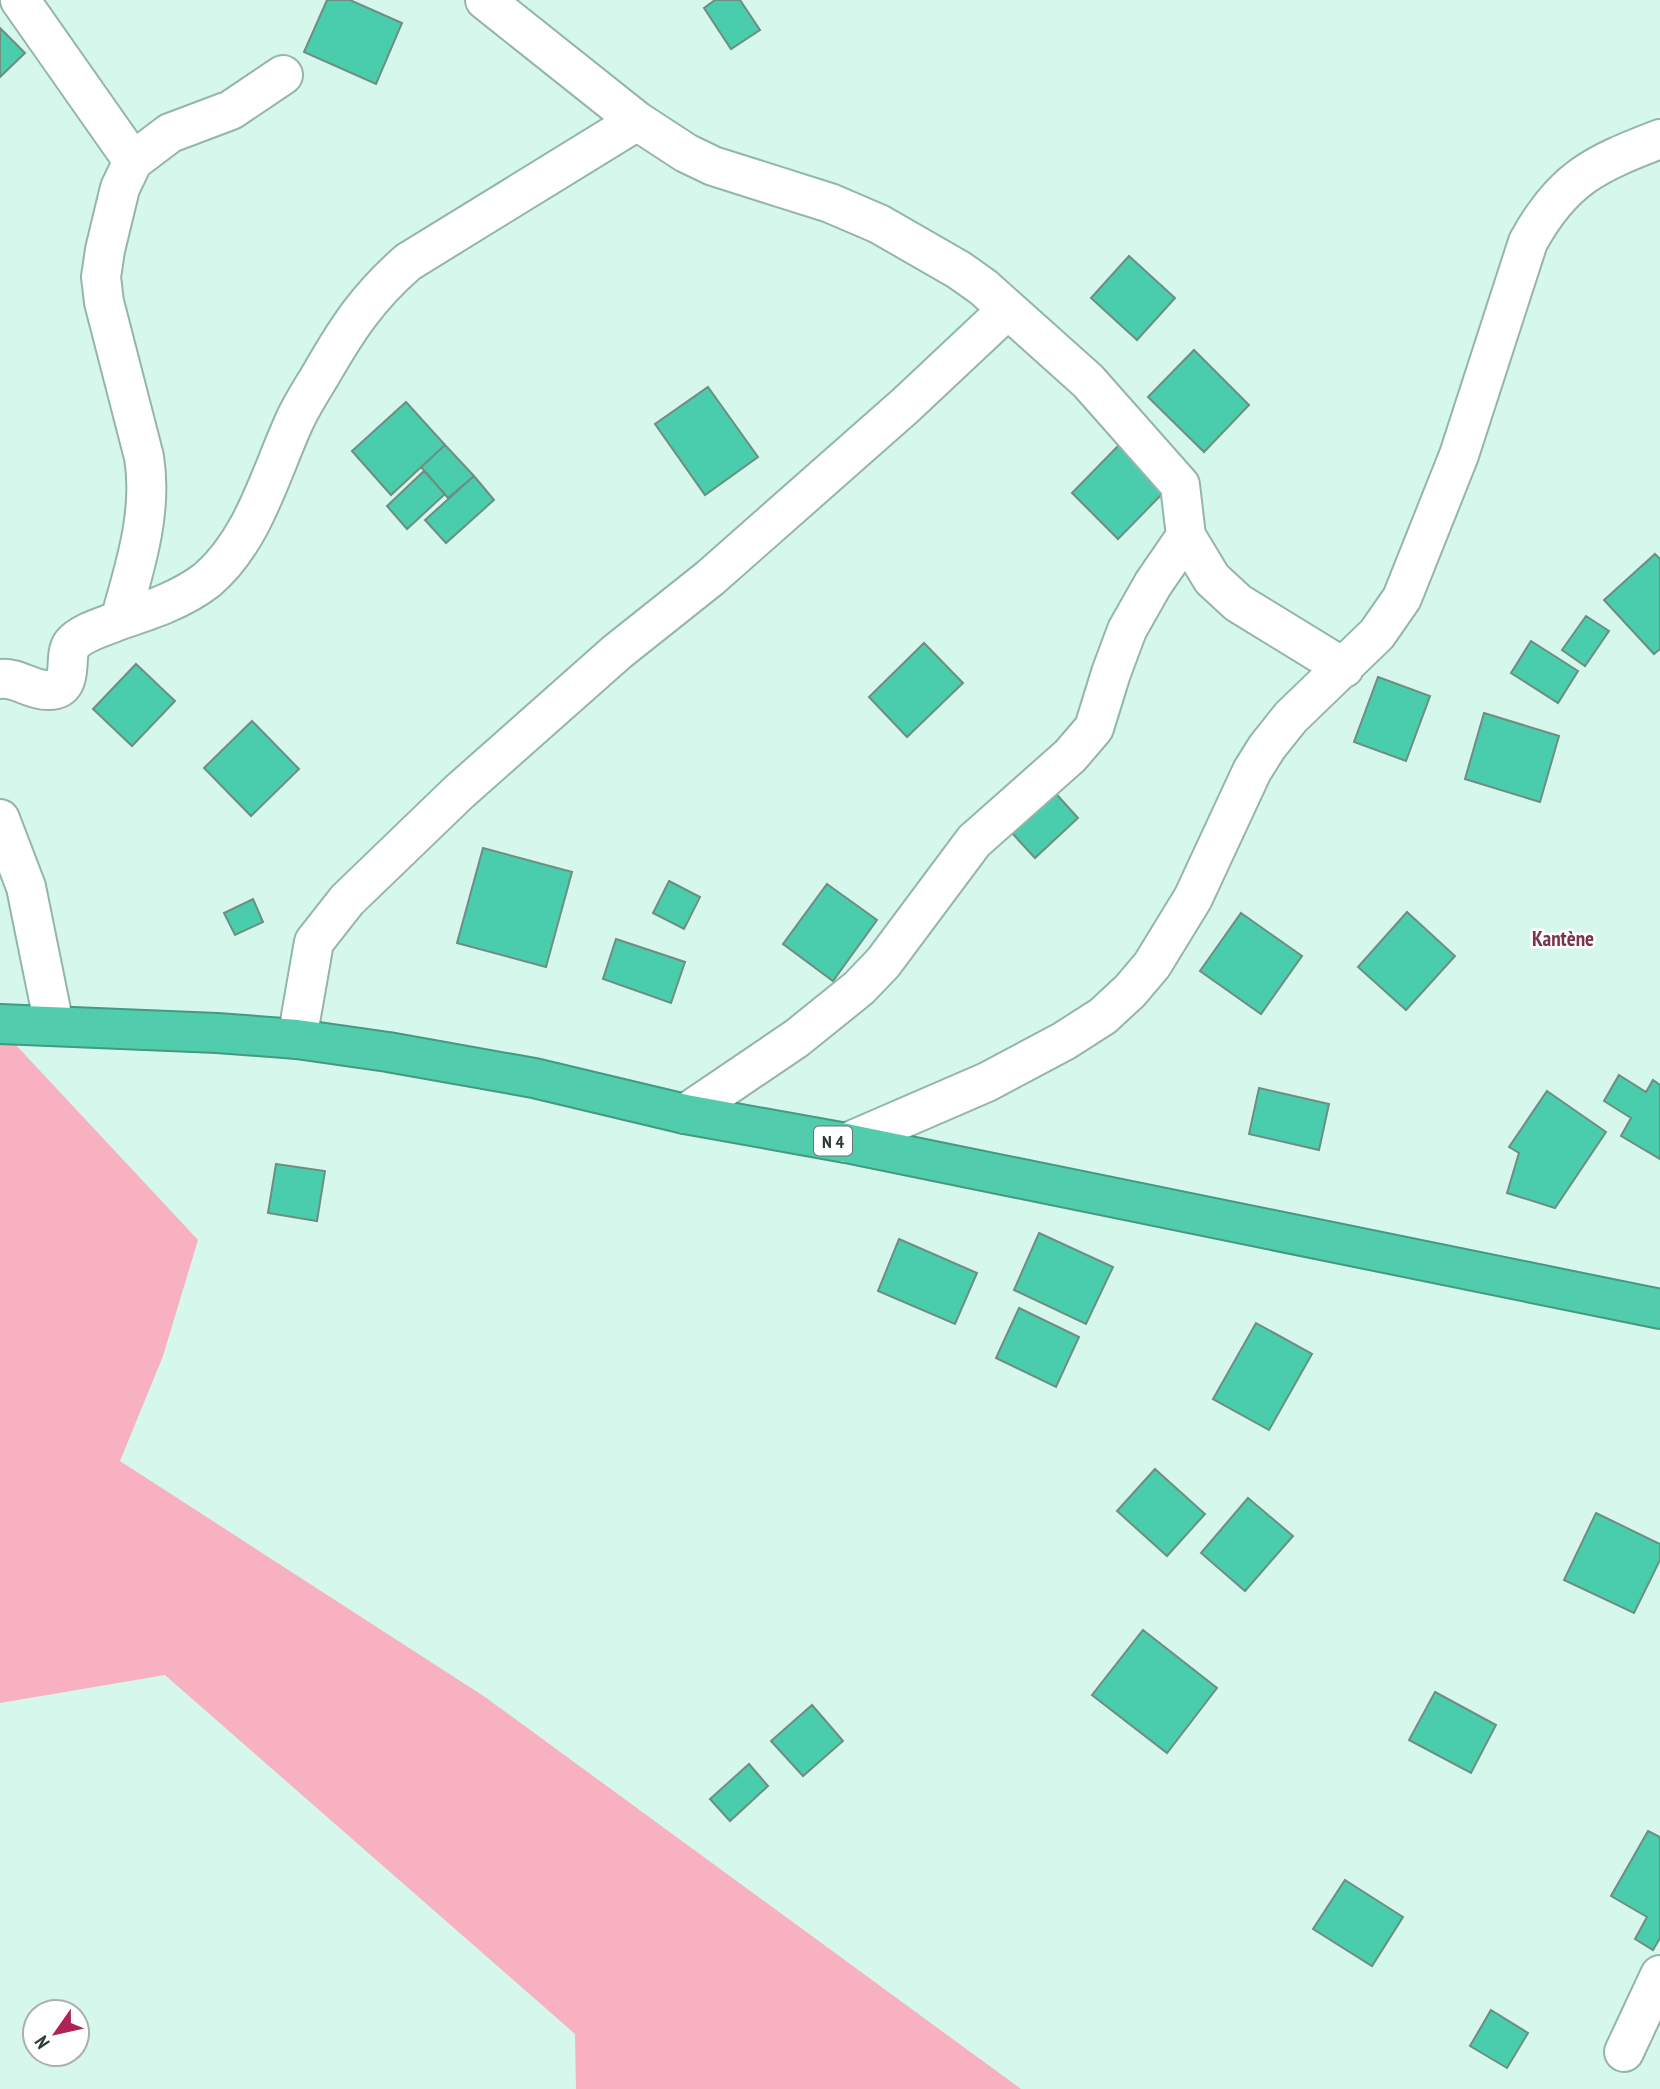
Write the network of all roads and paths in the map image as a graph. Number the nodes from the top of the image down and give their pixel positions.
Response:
1 (20, 0) edge
2 (485, 0) edge
3 (283, 75) dead end
4 (637, 121) junction
5 (1660, 138) edge
6 (133, 161) junction
7 (1007, 310) junction
8 (1186, 536) junction
9 (120, 620) junction
10 (1343, 668) junction
11 (0, 679) edge
12 (0, 819) edge
13 (0, 1024) edge
14 (54, 1025) junction
15 (297, 1039) junction
16 (685, 1114) junction
17 (846, 1143) junction
18 (1660, 1309) edge
19 (1660, 1975) edge
20 (1624, 2052) dead end

1 - 6 street
2 - 4 street
3 - 6 street
4 - 7 street
4 - 9 street
5 - 10 street
6 - 9 street
7 - 8 street
7 - 15 street
8 - 10 street
8 - 16 street
9 - 11 street
10 - 17 street
12 - 14 street
13 - 14 highway, N 4
14 - 15 highway, N 4
15 - 16 highway, N 4
16 - 17 highway, N 4
17 - 18 highway, N 4
19 - 20 street

